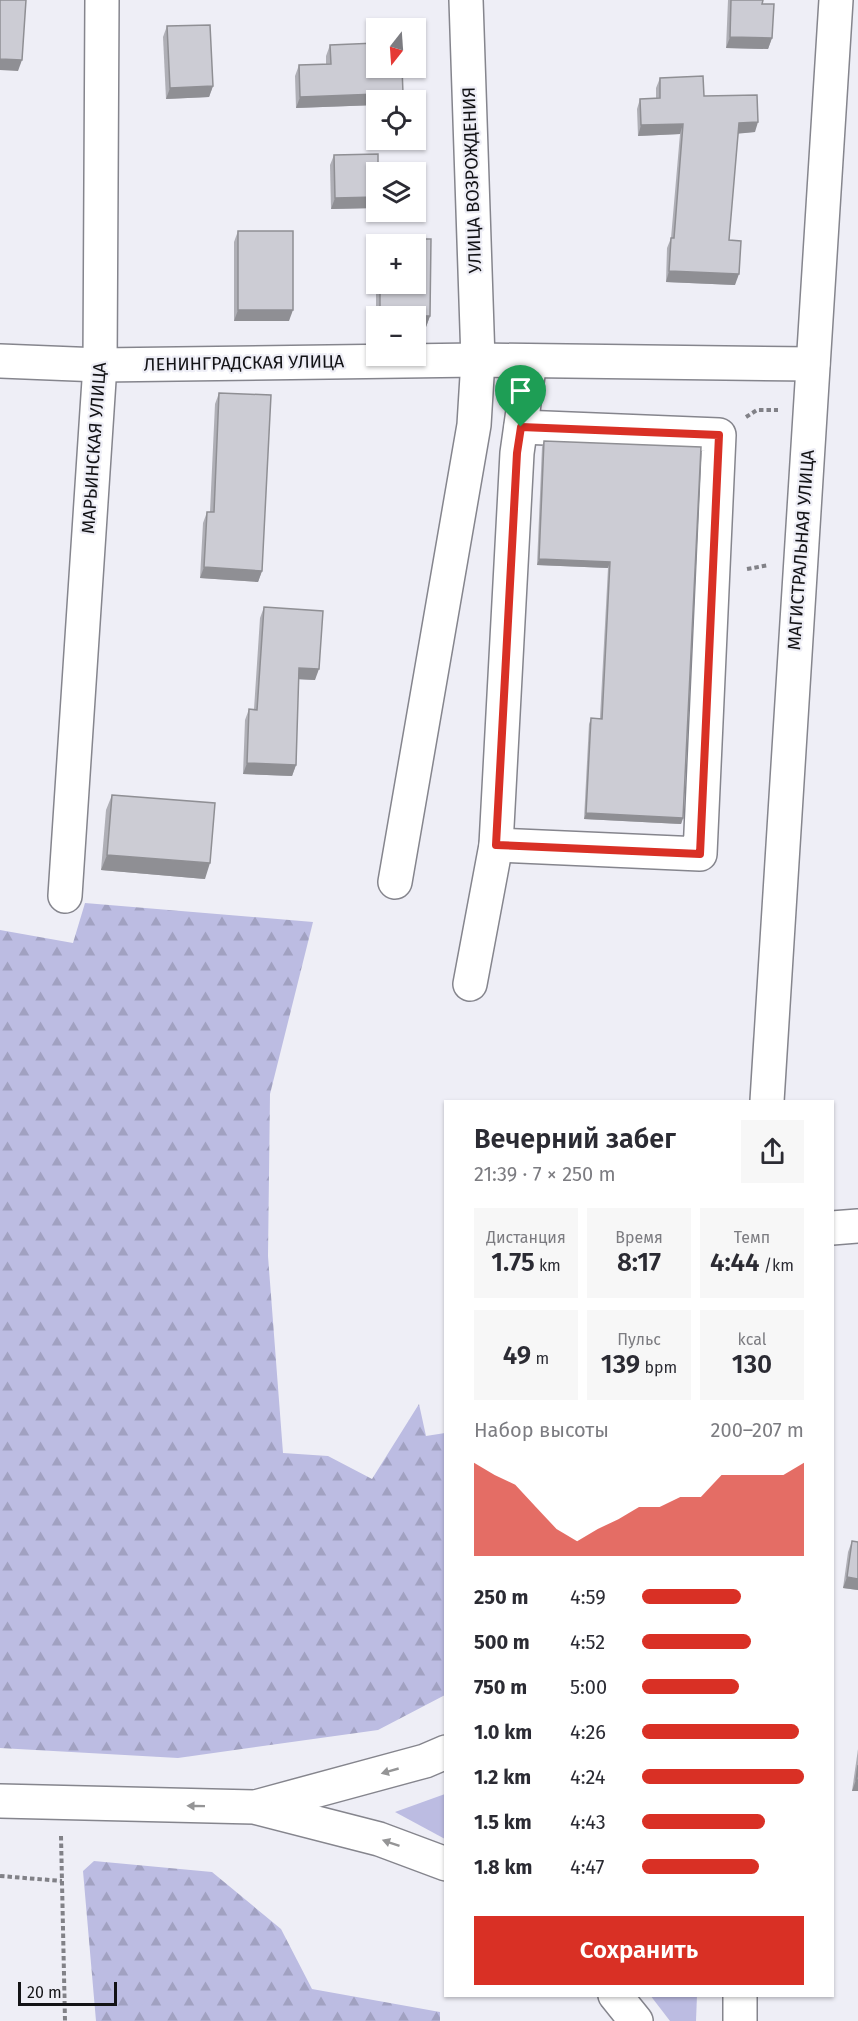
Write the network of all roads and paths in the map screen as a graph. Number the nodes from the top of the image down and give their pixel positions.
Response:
1 (102, 0) edge
2 (466, 0) edge
3 (836, 0) edge
4 (478, 360) junction
5 (0, 361) edge
6 (530, 361) junction
7 (813, 364) junction
8 (100, 365) junction
9 (521, 427) junction
10 (800, 574) junction
11 (712, 587) junction
12 (496, 845) junction
13 (394, 882) dead end
14 (65, 896) dead end
15 (470, 984) dead end
16 (767, 1100) edge
17 (858, 1226) edge
18 (834, 1228) edge
19 (444, 1753) edge
20 (0, 1801) edge
21 (60, 1803) junction
22 (254, 1807) junction
23 (444, 1863) edge
24 (0, 1876) edge
25 (62, 1881) junction
26 (617, 1997) edge
27 (740, 1997) edge
28 (65, 2021) edge
29 (636, 2021) edge
30 (740, 2021) edge

1 - 8 street, МАРЬИНСКАЯ УЛИЦА
2 - 4 street, УЛИЦА ВОЗРОЖДЕНИЯ
3 - 7 street, МАГИСТРАЛЬНАЯ УЛИЦА
4 - 6 street, ЛЕНИНГРАДСКАЯ УЛИЦА
4 - 8 street, ЛЕНИНГРАДСКАЯ УЛИЦА
4 - 13 street, УЛИЦА ВОЗРОЖДЕНИЯ
5 - 8 street, ЛЕНИНГРАДСКАЯ УЛИЦА
6 - 7 street, ЛЕНИНГРАДСКАЯ УЛИЦА
6 - 9 street
7 - 10 street, МАГИСТРАЛЬНАЯ УЛИЦА
8 - 14 street, МАРЬИНСКАЯ УЛИЦА
9 - 11 street
9 - 12 street
10 - 11 path
10 - 16 street, МАГИСТРАЛЬНАЯ УЛИЦА
11 - 12 street
12 - 15 street
17 - 18 street
19 -> 22 street
20 - 21 street
22 -> 21 street
21 - 25 path
23 -> 22 street
24 - 25 path
25 - 28 path
26 - 29 street
27 - 30 street

